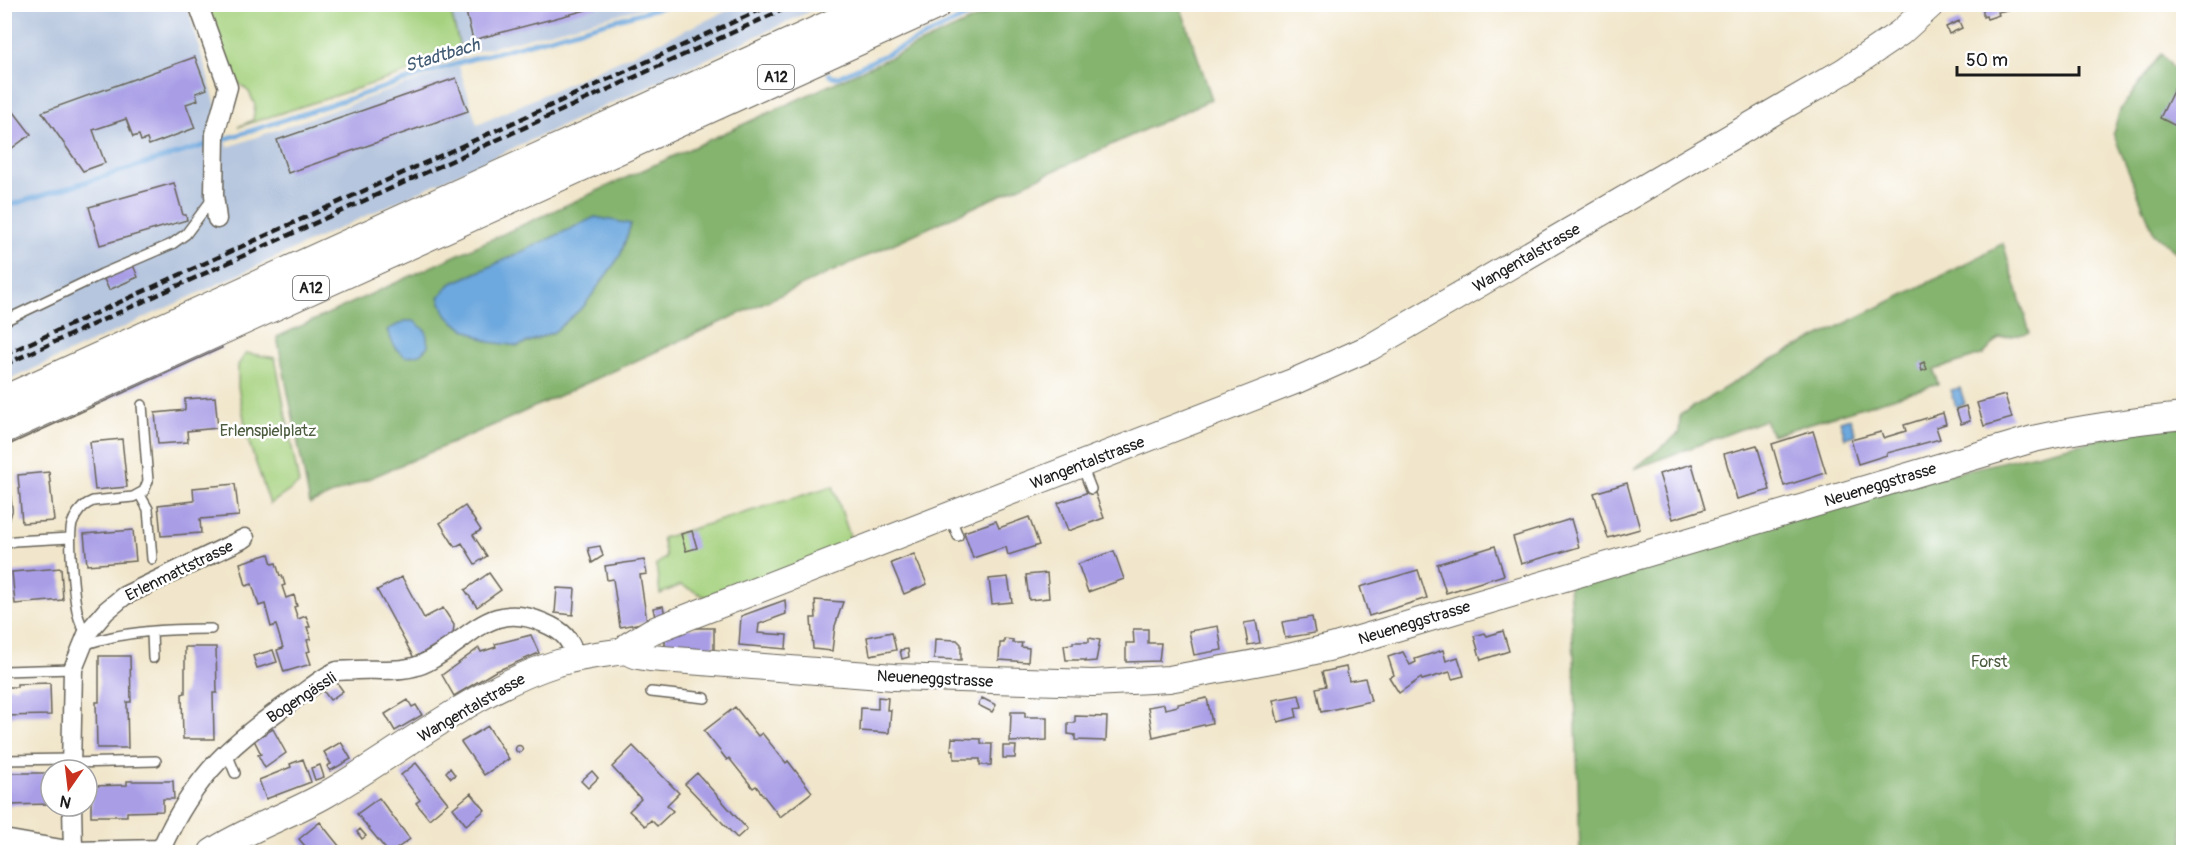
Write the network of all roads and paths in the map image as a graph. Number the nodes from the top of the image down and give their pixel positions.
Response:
1 (198, 4) edge
2 (880, 4) edge
3 (935, 4) edge
4 (1932, 4) edge
5 (214, 195) junction
6 (217, 219) dead end
7 (4, 321) edge
8 (4, 402) edge
9 (142, 405) dead end
10 (2184, 417) edge
11 (4, 427) edge
12 (1081, 464) junction
13 (4, 483) edge
14 (1090, 489) dead end
15 (140, 495) junction
16 (4, 520) edge
17 (70, 538) junction
18 (245, 538) dead end
19 (4, 544) edge
20 (152, 559) dead end
21 (211, 629) dead end
22 (152, 632) junction
23 (84, 639) junction
24 (625, 651) junction
25 (576, 657) junction
26 (153, 658) dead end
27 (73, 669) junction
28 (4, 671) edge
29 (651, 692) dead end
30 (705, 698) dead end
31 (226, 751) junction
32 (71, 758) edge
33 (4, 760) edge
34 (156, 761) dead end
35 (39, 762) edge
36 (99, 763) edge
37 (235, 774) dead end
38 (72, 818) edge
39 (4, 839) edge
40 (163, 850) edge
41 (73, 851) edge
42 (212, 852) edge

1 - 5 street
2 - 8 highway, A12
3 - 11 highway, A12
4 - 12 street, Wangentalstrasse
5 - 6 street
5 - 7 lane
9 - 15 lane
10 - 24 street, Neueneggstrasse
12 - 14 lane
12 - 24 street, Wangentalstrasse
13 - 16 lane
15 - 17 lane
15 - 20 lane
17 - 19 lane
17 - 23 lane
18 - 23 street, Erlenmattstrasse
21 - 22 lane
22 - 23 lane
22 - 26 lane
23 - 27 street, Erlenmattstrasse
24 - 25 street, Wangentalstrasse
25 - 31 street, Bogengässli
25 - 42 street, Wangentalstrasse
27 - 28 lane
27 - 32 street, Erlenmattstrasse
29 - 30 lane
31 - 37 lane
31 - 40 street, Bogengässli
33 - 35 lane
34 - 36 lane
38 - 41 street
39 - 41 street
40 - 41 street

